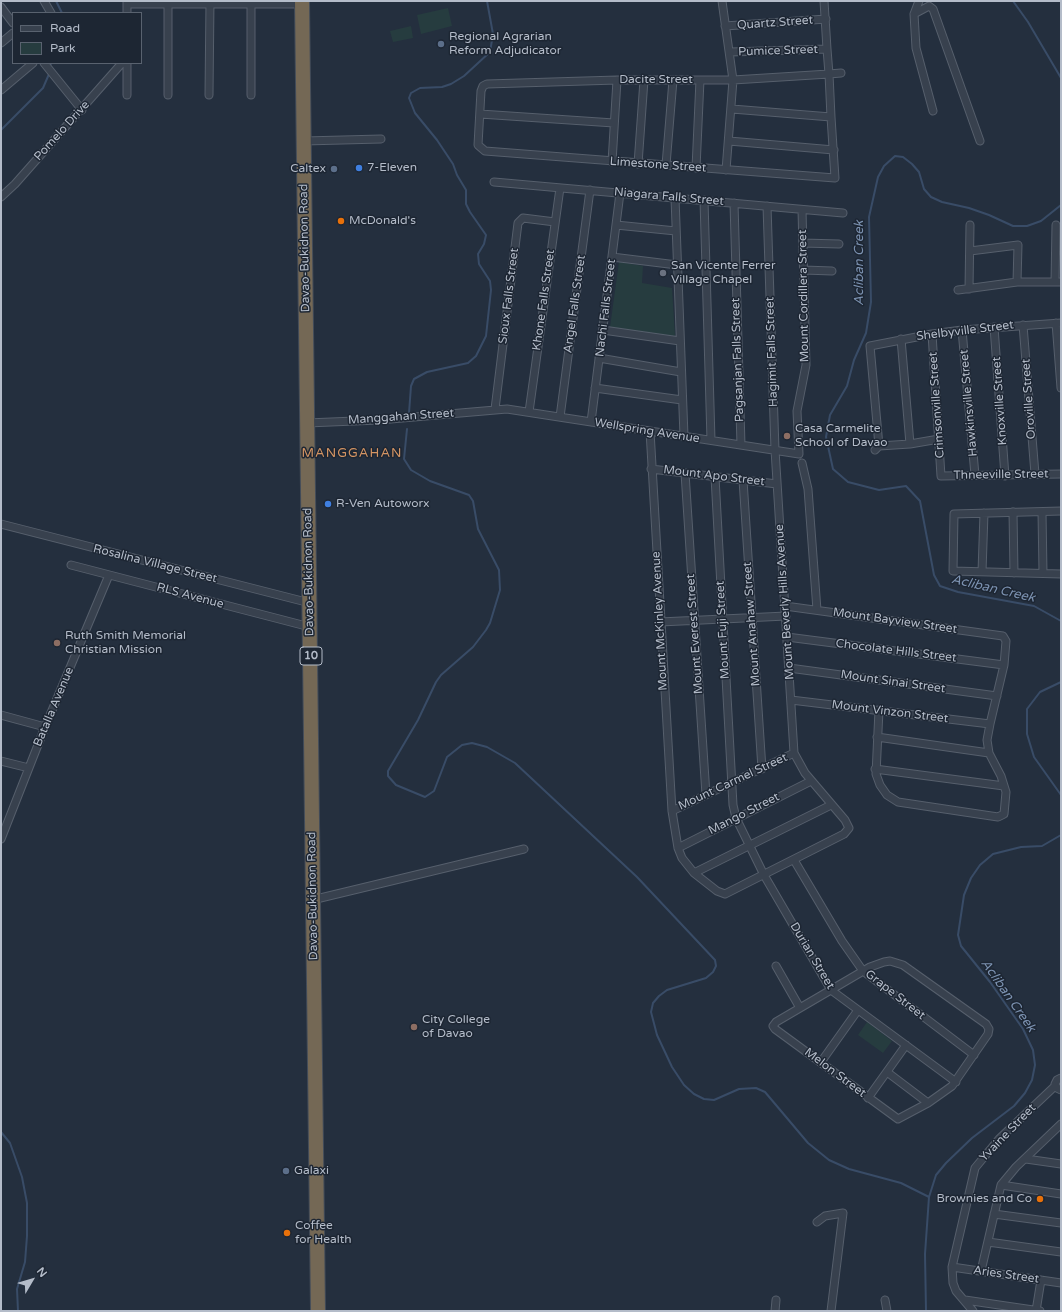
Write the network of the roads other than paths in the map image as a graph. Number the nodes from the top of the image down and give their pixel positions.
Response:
1 (44, 1) edge
2 (722, 1) edge
3 (824, 1) edge
4 (919, 1) edge
5 (127, 3) edge
6 (168, 3) edge
7 (210, 3) edge
8 (251, 3) edge
9 (277, 3) edge
10 (302, 3) edge
11 (1, 8) edge
12 (50, 12) edge
13 (914, 14) junction
14 (826, 20) junction
15 (12, 22) edge
16 (725, 26) junction
17 (12, 34) edge
18 (1, 43) edge
19 (827, 49) junction
20 (730, 52) junction
21 (32, 64) edge
22 (45, 64) edge
23 (121, 64) edge
24 (127, 64) edge
25 (841, 73) dead end
26 (829, 74) junction
27 (617, 80) junction
28 (644, 80) junction
29 (673, 80) junction
30 (700, 80) junction
31 (733, 80) junction
32 (1, 90) edge
33 (127, 95) dead end
34 (168, 95) dead end
35 (209, 95) dead end
36 (251, 95) dead end
37 (732, 109) junction
38 (82, 110) junction
39 (933, 111) dead end
40 (480, 114) junction
41 (831, 117) junction
42 (614, 123) junction
43 (381, 140) dead end
44 (304, 141) junction
45 (729, 141) junction
46 (980, 141) dead end
47 (834, 150) junction
48 (612, 162) junction
49 (638, 164) junction
50 (666, 165) junction
51 (696, 168) junction
52 (726, 170) junction
53 (494, 182) dead end
54 (560, 188) junction
55 (590, 190) junction
56 (620, 193) junction
57 (1, 197) edge
58 (675, 198) junction
59 (704, 200) junction
60 (734, 203) junction
61 (767, 206) junction
62 (802, 210) junction
63 (843, 213) dead end
64 (555, 222) junction
65 (616, 225) junction
66 (970, 225) dead end
67 (1056, 225) dead end
68 (676, 231) junction
69 (803, 243) junction
70 (839, 244) dead end
71 (970, 251) junction
72 (612, 257) junction
73 (677, 265) junction
74 (804, 270) junction
75 (832, 271) dead end
76 (1017, 282) junction
77 (1058, 282) edge
78 (969, 289) junction
79 (958, 290) dead end
80 (1058, 323) edge
81 (1023, 324) junction
82 (994, 327) junction
83 (603, 330) junction
84 (962, 330) junction
85 (932, 334) junction
86 (901, 339) junction
87 (680, 341) junction
88 (599, 358) junction
89 (681, 372) junction
90 (595, 388) junction
91 (1061, 388) edge
92 (682, 400) junction
93 (495, 409) junction
94 (529, 412) junction
95 (560, 417) junction
96 (591, 422) junction
97 (307, 423) junction
98 (650, 431) junction
99 (684, 436) junction
100 (939, 439) junction
101 (711, 440) junction
102 (910, 444) junction
103 (741, 445) junction
104 (775, 450) junction
105 (799, 454) joint
106 (802, 463) dead end
107 (651, 468) junction
108 (685, 473) junction
109 (1035, 474) junction
110 (1061, 474) edge
111 (976, 475) junction
112 (941, 476) joint
113 (1005, 476) junction
114 (715, 477) junction
115 (744, 480) junction
116 (777, 484) junction
117 (1061, 511) edge
118 (1013, 512) junction
119 (1042, 512) junction
120 (984, 513) junction
121 (1, 524) edge
122 (71, 565) dead end
123 (982, 572) junction
124 (1014, 573) junction
125 (1043, 573) junction
126 (1061, 574) edge
127 (109, 575) junction
128 (310, 603) junction
129 (785, 606) junction
130 (817, 610) junction
131 (786, 616) junction
132 (751, 617) junction
133 (722, 619) junction
134 (694, 620) junction
135 (660, 622) junction
136 (310, 627) junction
137 (787, 637) junction
138 (1004, 665) junction
139 (789, 668) junction
140 (997, 696) junction
141 (791, 700) junction
142 (879, 710) junction
143 (1, 715) edge
144 (990, 724) junction
145 (45, 727) junction
146 (877, 737) junction
147 (794, 753) junction
148 (989, 753) junction
149 (1, 761) edge
150 (29, 768) junction
151 (762, 769) junction
152 (876, 769) junction
153 (811, 780) junction
154 (733, 783) junction
155 (1004, 786) junction
156 (706, 795) junction
157 (831, 804) junction
158 (672, 812) junction
159 (736, 818) junction
160 (1, 839) edge
161 (749, 845) junction
162 (678, 848) junction
163 (524, 850) dead end
164 (794, 860) junction
165 (694, 873) junction
166 (764, 875) junction
167 (312, 900) junction
168 (776, 966) dead end
169 (863, 971) junction
170 (831, 990) junction
171 (800, 1008) junction
172 (858, 1010) junction
173 (906, 1045) junction
174 (974, 1056) junction
175 (821, 1062) junction
176 (887, 1072) junction
177 (1061, 1078) edge
178 (956, 1082) junction
179 (1058, 1088) edge
180 (868, 1098) junction
181 (928, 1103) junction
182 (1061, 1124) edge
183 (1057, 1132) edge
184 (1026, 1159) junction
185 (1061, 1164) edge
186 (1002, 1185) junction
187 (1061, 1194) edge
188 (994, 1214) junction
189 (817, 1222) dead end
190 (1061, 1223) edge
191 (988, 1242) junction
192 (1061, 1252) edge
193 (952, 1267) junction
194 (981, 1271) junction
195 (1041, 1280) junction
196 (1061, 1283) edge
197 (776, 1300) dead end
198 (885, 1300) dead end
199 (965, 1300) junction
200 (1000, 1305) junction
201 (318, 1311) edge
202 (775, 1311) edge
203 (831, 1311) edge
204 (887, 1311) edge
205 (973, 1311) edge
206 (994, 1311) edge
207 (1036, 1311) edge
208 (1040, 1311) edge

1 - 12 street
2 - 16 street
3 - 14 street
4 - 13 street
5 - 6 street
6 - 7 street
6 - 34 street
7 - 8 street
7 - 35 street
8 - 9 street
8 - 36 street
9 - 10 street
10 - 44 highway, Davao-Bukidnon Road / 10
11 - 15 street
13 - 39 street
13 - 46 street
14 - 16 street, Quartz Street
14 - 19 street
16 - 20 street
17 - 18 street
19 - 20 street, Pumice Street
19 - 26 street
20 - 31 street
21 - 32 street
22 - 38 street
23 - 38 street, Pomelo Drive
24 - 33 street
25 - 26 street, Dacite Street
26 - 31 street, Dacite Street
26 - 41 street
27 - 28 street, Dacite Street
27 - 40 street, Dacite Street
27 - 42 street
28 - 29 street, Dacite Street
28 - 49 street
29 - 30 street, Dacite Street
29 - 50 street
30 - 31 street, Dacite Street
30 - 51 street
31 - 37 street
37 - 41 street
37 - 45 street
38 - 57 street, Pomelo Drive
40 - 42 street
40 - 48 street, Limestone Street
41 - 47 street
42 - 48 street
43 - 44 street
44 - 97 highway, Davao-Bukidnon Road / 10
45 - 47 street
45 - 52 street
47 - 52 street, Limestone Street
48 - 49 street, Limestone Street
49 - 50 street, Limestone Street
50 - 51 street, Limestone Street
51 - 52 street, Limestone Street
53 - 54 street, Niagara Falls Street
54 - 55 street, Niagara Falls Street
54 - 64 street, Khone Falls Street
55 - 56 street, Niagara Falls Street
55 - 95 street, Angel Falls Street
56 - 58 street, Niagara Falls Street
56 - 65 street, Nachi Falls Street
58 - 59 street, Niagara Falls Street
58 - 68 street
59 - 60 street, Niagara Falls Street
59 - 101 street
60 - 61 street, Niagara Falls Street
60 - 103 street, Pagsanjan Falls Street
61 - 62 street, Niagara Falls Street
61 - 104 street, Hagimit Falls Street
62 - 63 street, Niagara Falls Street
62 - 69 street, Mount Cordillera Street
64 - 93 street, Sioux Falls Street
64 - 94 street, Khone Falls Street
65 - 68 street
65 - 72 street, Nachi Falls Street
66 - 71 street
67 - 77 street
68 - 73 street
69 - 70 street
69 - 74 street, Mount Cordillera Street
71 - 76 street
71 - 78 street
72 - 73 street
72 - 83 street, Nachi Falls Street
73 - 87 street
74 - 75 street
74 - 105 street, Mount Cordillera Street
76 - 77 street
76 - 78 street
78 - 79 street
80 - 81 street, Shelbyville Street
80 - 91 street
81 - 82 street, Shelbyville Street
81 - 109 street, Oroville Street
82 - 84 street, Shelbyville Street
82 - 113 street, Knoxville Street
83 - 87 street
83 - 88 street, Nachi Falls Street
84 - 85 street, Shelbyville Street
84 - 111 street, Hawkinsville Street
85 - 86 street, Shelbyville Street
85 - 100 street, Crimsonville Street
86 - 102 street
86 - 102 street, Shelbyville Street
87 - 89 street
88 - 89 street
88 - 90 street, Nachi Falls Street
89 - 92 street
90 - 92 street
90 - 96 street, Nachi Falls Street
92 - 99 street
93 - 94 street, Wellspring Avenue
93 - 97 street, Manggahan Street
94 - 95 street, Wellspring Avenue
95 - 96 street, Wellspring Avenue
96 - 98 street, Wellspring Avenue
97 - 128 highway, Davao-Bukidnon Road / 10
98 - 99 street, Wellspring Avenue
98 - 107 street, Mount McKinley Avenue
99 - 101 street, Wellspring Avenue
100 - 102 street
100 - 112 street, Crimsonville Street
101 - 103 street, Wellspring Avenue
103 - 104 street, Wellspring Avenue
104 - 105 street, Wellspring Avenue
104 - 116 street, Mount Beverly Hills Avenue
106 - 130 street
107 - 108 street, Mount Apo Street
107 - 135 street, Mount McKinley Avenue
108 - 114 street, Mount Apo Street
108 - 134 street, Mount Everest Street
109 - 110 street, Thneeville Street
109 - 113 street, Thneeville Street
111 - 112 street, Thneeville Street
111 - 113 street, Thneeville Street
114 - 115 street, Mount Apo Street
114 - 133 street, Mount Fuji Street
115 - 116 street, Mount Apo Street
115 - 132 street, Mount Anahaw Street
116 - 129 street, Mount Beverly Hills Avenue
117 - 119 street
118 - 119 street
118 - 120 street
118 - 124 street
119 - 125 street
120 - 123 street
120 - 123 street
121 - 128 street, Rosalina Village Street
122 - 127 street, RLS Avenue
123 - 124 street
124 - 125 street
125 - 126 street
127 - 136 street, RLS Avenue
127 - 145 street, Batalla Avenue
128 - 136 highway, Davao-Bukidnon Road / 10
129 - 130 street, Mount Bayview Street
129 - 131 street, Mount Beverly Hills Avenue
130 - 138 street, Mount Bayview Street
131 - 132 street
131 - 137 street, Mount Beverly Hills Avenue
132 - 133 street
132 - 151 street, Mount Anahaw Street
133 - 134 street
133 - 154 street, Mount Fuji Street
134 - 135 street
134 - 156 street, Mount Everest Street
135 - 158 street, Mount McKinley Avenue
136 - 167 highway, Davao-Bukidnon Road / 10
137 - 138 street, Chocolate Hills Street
137 - 139 street, Mount Beverly Hills Avenue
138 - 140 street
139 - 140 street, Mount Sinai Street
139 - 141 street, Mount Beverly Hills Avenue
140 - 144 street
141 - 142 street, Mount Vinzon Street
141 - 147 street, Mount Beverly Hills Avenue
142 - 144 street, Mount Vinzon Street
142 - 146 street
143 - 145 street
144 - 148 street
145 - 150 street, Batalla Avenue
146 - 148 street
146 - 152 street
147 - 151 street, Mount Carmel Street
147 - 153 street
148 - 155 street
149 - 150 street
150 - 160 street, Batalla Avenue
151 - 154 street, Mount Carmel Street
152 - 155 street
152 - 155 street
153 - 157 street
153 - 159 street, Mango Street
154 - 156 street, Mount Carmel Street
154 - 159 street, Durian Street
156 - 158 street, Mount Carmel Street
157 - 161 street
157 - 164 street
158 - 162 street, Mount McKinley Avenue
159 - 161 street, Durian Street
159 - 162 street, Mango Street
161 - 165 street
161 - 166 street, Durian Street
162 - 165 street
163 - 167 street
164 - 166 street
164 - 169 street, Grape Street
165 - 166 street
166 - 170 street, Durian Street
167 - 201 highway, Davao-Bukidnon Road / 10
168 - 171 street
169 - 170 street
169 - 174 street, Grape Street
169 - 174 street
170 - 171 street
170 - 172 street, Durian Street
171 - 175 street, Melon Street
172 - 173 street, Durian Street
172 - 175 street
173 - 176 street
173 - 178 street, Durian Street
174 - 178 street
175 - 180 street, Melon Street
176 - 180 street
176 - 181 street
177 - 179 street, Yvaine Street
178 - 181 street
179 - 193 street, Yvaine Street
180 - 181 street, Melon Street
182 - 183 street
183 - 184 street
184 - 185 street
184 - 186 street
186 - 187 street
186 - 188 street
188 - 190 street
188 - 191 street
189 - 203 street
191 - 192 street
191 - 194 street
193 - 194 street, Aries Street
193 - 199 street, Yvaine Street
194 - 195 street, Aries Street
195 - 196 street, Aries Street
195 - 207 street
197 - 202 street
198 - 204 street
199 - 200 street
199 - 205 street, Yvaine Street
200 - 206 street
200 - 207 street
207 - 208 street

